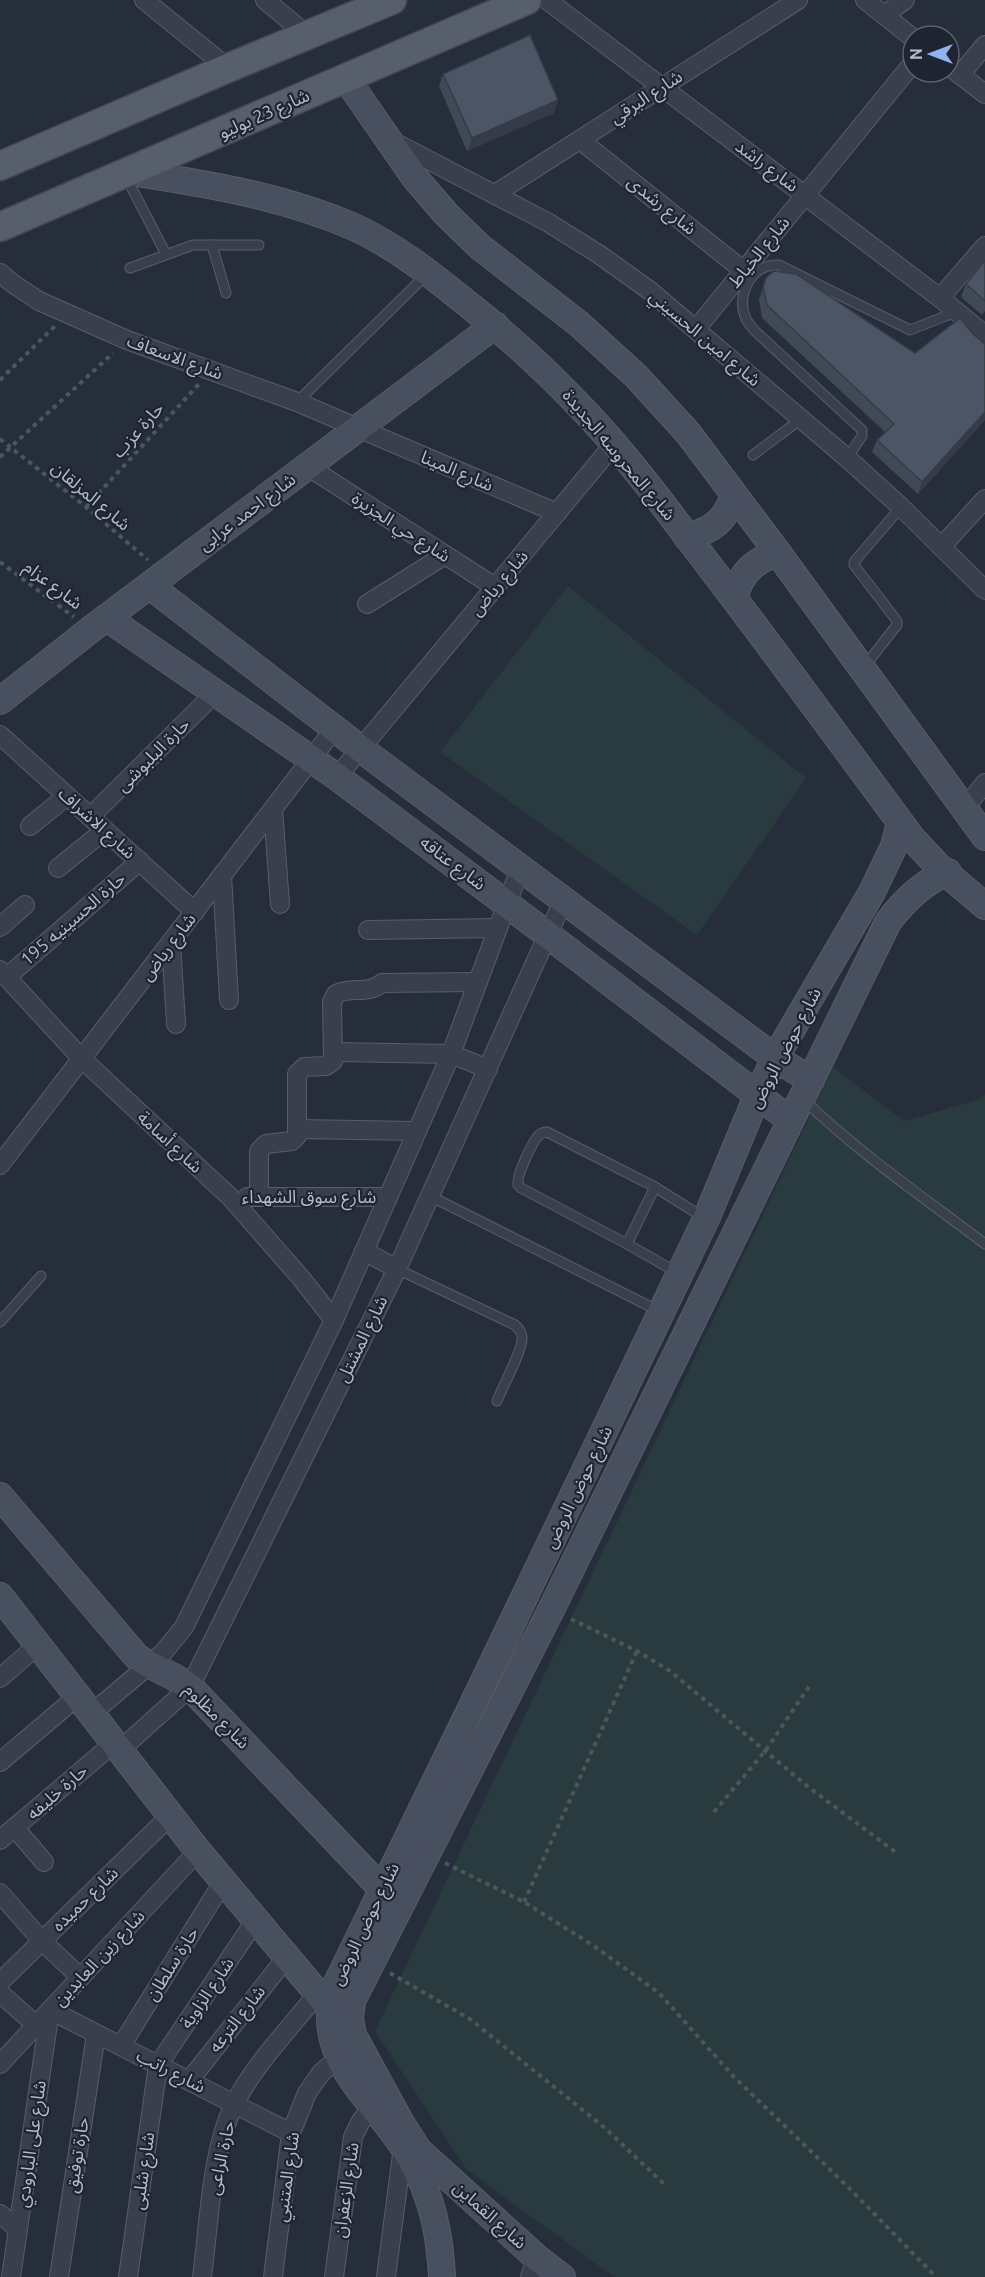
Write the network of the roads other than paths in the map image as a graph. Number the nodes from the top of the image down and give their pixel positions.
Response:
1 (144, 0) edge
2 (265, 0) edge
3 (392, 0) edge
4 (527, 0) edge
5 (547, 0) edge
6 (798, 0) edge
7 (865, 0) edge
8 (905, 0) edge
9 (884, 15) junction
10 (901, 28) edge
11 (307, 35) junction
12 (985, 45) edge
13 (961, 65) edge
14 (228, 68) junction
15 (961, 75) edge
16 (345, 77) junction
17 (901, 78) edge
18 (662, 87) junction
19 (985, 94) edge
20 (388, 139) junction
21 (580, 140) junction
22 (0, 166) edge
23 (128, 174) junction
24 (495, 194) junction
25 (805, 195) junction
26 (0, 227) edge
27 (212, 245) junction
28 (259, 245) dead end
29 (985, 246) edge
30 (166, 254) junction
31 (130, 268) dead end
32 (744, 270) junction
33 (429, 272) junction
34 (4, 281) edge
35 (226, 293) dead end
36 (940, 298) junction
37 (956, 312) junction
38 (495, 325) junction
39 (696, 329) junction
40 (985, 335) edge
41 (297, 402) junction
42 (801, 419) junction
43 (357, 429) junction
44 (614, 444) junction
45 (753, 455) dead end
46 (847, 458) junction
47 (308, 466) junction
48 (734, 495) junction
49 (985, 499) edge
50 (901, 507) junction
51 (557, 513) junction
52 (687, 537) junction
53 (941, 547) junction
54 (778, 553) junction
55 (445, 555) junction
56 (157, 580) junction
57 (495, 587) junction
58 (985, 590) edge
59 (734, 598) junction
60 (367, 604) dead end
61 (99, 624) junction
62 (862, 669) junction
63 (215, 693) junction
64 (0, 700) edge
65 (335, 729) junction
66 (0, 735) edge
67 (361, 749) junction
68 (311, 759) junction
69 (337, 777) junction
70 (985, 783) edge
71 (67, 796) junction
72 (273, 809) junction
73 (963, 810) junction
74 (90, 817) junction
75 (900, 823) junction
76 (30, 826) dead end
77 (105, 830) junction
78 (985, 837) edge
79 (140, 861) junction
80 (58, 868) dead end
81 (520, 869) junction
82 (948, 872) junction
83 (222, 875) junction
84 (563, 901) junction
85 (280, 904) dead end
86 (507, 904) junction
87 (25, 905) dead end
88 (985, 906) edge
89 (195, 912) junction
90 (0, 927) edge
91 (498, 927) junction
92 (368, 930) dead end
93 (548, 935) junction
94 (171, 943) junction
95 (3, 973) edge
96 (478, 982) junction
97 (229, 1000) dead end
98 (176, 1024) dead end
99 (334, 1052) junction
100 (451, 1054) junction
101 (775, 1058) junction
102 (82, 1059) junction
103 (488, 1069) junction
104 (758, 1094) junction
105 (801, 1099) junction
106 (297, 1129) junction
107 (417, 1131) junction
108 (0, 1166) edge
109 (655, 1187) junction
110 (430, 1196) junction
111 (230, 1197) junction
112 (259, 1197) junction
113 (388, 1197) junction
114 (706, 1220) junction
115 (627, 1244) junction
116 (985, 1244) edge
117 (364, 1251) junction
118 (397, 1269) junction
119 (680, 1274) junction
120 (41, 1276) dead end
121 (662, 1312) junction
122 (334, 1320) junction
123 (0, 1322) edge
124 (496, 1401) dead end
125 (0, 1496) edge
126 (3, 1606) edge
127 (38, 1645) junction
128 (147, 1664) junction
129 (0, 1678) edge
130 (190, 1687) junction
131 (84, 1705) junction
132 (472, 1706) junction
133 (497, 1718) junction
134 (117, 1747) junction
135 (0, 1762) edge
136 (426, 1800) junction
137 (448, 1814) junction
138 (170, 1816) junction
139 (15, 1828) junction
140 (0, 1840) edge
141 (198, 1851) junction
142 (44, 1862) dead end
143 (223, 1882) junction
144 (382, 1889) junction
145 (0, 1893) edge
146 (255, 1921) junction
147 (42, 1941) junction
148 (286, 1958) junction
149 (81, 1977) junction
150 (0, 1983) edge
151 (0, 1993) edge
152 (323, 2001) junction
153 (50, 2010) junction
154 (36, 2025) junction
155 (96, 2034) junction
156 (121, 2046) junction
157 (340, 2057) junction
158 (0, 2064) edge
159 (158, 2065) junction
160 (189, 2081) junction
161 (234, 2104) junction
162 (372, 2108) junction
163 (291, 2133) junction
164 (411, 2149) junction
165 (0, 2214) edge
166 (437, 2224) junction
167 (18, 2229) junction
168 (533, 2267) edge
169 (11, 2277) edge
170 (58, 2277) edge
171 (128, 2277) edge
172 (202, 2277) edge
173 (273, 2277) edge
174 (334, 2277) edge
175 (386, 2277) edge
176 (430, 2277) edge
177 (442, 2277) edge
178 (562, 2277) edge

1 - 14 street
2 - 11 street
3 - 11 main road
4 - 16 main road, شارع 23 يوليو
5 - 18 street, شارع راشد
6 - 18 street, شارع البرقي
7 - 9 street
8 - 9 street
9 - 10 street
11 - 14 main road
12 - 13 street
14 - 22 main road
15 - 19 street
16 - 20 main road
16 - 23 main road, شارع 23 يوليو
17 - 25 street, شارع الخياط
18 - 21 street, شارع البرقي
18 - 25 street, شارع راشد
20 - 24 street, شارع امين الحسيني
20 - 48 main road
21 - 24 street, شارع البرقي
21 - 32 street, شارع رشدى
23 - 26 main road, شارع 23 يوليو
23 - 30 lane
23 - 33 main road, شارع المحروسه الجديدة
24 - 39 street, شارع امين الحسيني
25 - 32 street, شارع الخياط
25 - 36 street, شارع راشد
27 - 28 lane
27 - 30 lane
27 - 35 lane
29 - 36 street
30 - 31 lane
32 - 39 street, شارع الخياط
33 - 38 main road, شارع المحروسه الجديدة
33 - 41 lane
34 - 41 street, شارع الاسعاف
36 - 37 street, شارع راشد
37 - 40 street, شارع راشد
37 - 46 lane
38 - 43 main road, شارع احمد عرابى
38 - 44 main road, شارع المحروسه الجديدة
39 - 42 street, شارع امين الحسيني
41 - 43 street, شارع الاسعاف
42 - 45 lane
42 - 46 street, شارع امين الحسيني
43 - 47 main road, شارع احمد عرابى
43 - 51 street, شارع المينا
44 - 51 street, شارع رياض
44 - 52 main road, شارع المحروسه الجديدة
46 - 50 street, شارع امين الحسيني
47 - 55 street, شارع حي الجزيرة
47 - 56 main road, شارع احمد عرابى
48 - 52 main road
48 - 54 main road
49 - 53 street
50 - 53 street, شارع امين الحسيني
50 - 62 lane
51 - 57 street, شارع رياض
52 - 59 main road, شارع المحروسه الجديدة
53 - 58 street, شارع امين الحسيني
54 - 59 main road
54 - 62 main road
55 - 57 street, شارع حي الجزيرة
55 - 60 street
56 - 61 main road, شارع احمد عرابى
56 - 65 main road, شارع عتاقه
57 - 67 street, شارع رياض
59 - 75 main road, شارع المحروسه الجديدة
61 - 63 main road, شارع عتاقه
61 - 64 main road, شارع احمد عرابى
62 - 73 main road
63 - 68 main road, شارع عتاقه
63 - 74 street, حارة البلبوشى
65 - 67 main road, شارع عتاقه
65 - 68 street, شارع رياض
66 - 71 street, شارع الاشراف
67 - 69 street, شارع رياض
67 - 81 main road, شارع عتاقه
68 - 69 main road, شارع عتاقه
68 - 72 street, شارع رياض
69 - 86 main road, شارع عتاقه
70 - 73 street
71 - 74 street, شارع الاشراف
71 - 76 street
72 - 83 street, شارع رياض
72 - 85 street
73 - 78 main road
74 - 77 street, شارع الاشراف
75 - 82 main road, شارع المحروسه الجديدة
75 - 101 main road, شارع حوض الروض
77 - 79 street, شارع الاشراف
77 - 80 street
79 - 89 street, شارع الاشراف
79 - 95 street, حارة الحسينيه 195
81 - 84 main road, شارع عتاقه
81 - 86 street, شارع المشتل
82 - 88 main road, شارع المحروسه الجديدة
82 - 105 main road, شارع حوض الروض
83 - 89 street, شارع رياض
83 - 97 street
84 - 93 street, شارع المشتل
84 - 101 main road, شارع عتاقه
86 - 91 street, شارع المشتل
86 - 93 main road, شارع عتاقه
87 - 90 street
89 - 94 street, شارع رياض
91 - 92 street
91 - 96 street, شارع المشتل
93 - 103 street, شارع المشتل
93 - 104 main road, شارع عتاقه
94 - 98 street
94 - 102 street, شارع رياض
95 - 102 street, شارع أسامة
96 - 99 street
96 - 100 street, شارع المشتل
99 - 100 street
99 - 106 street
100 - 103 street
100 - 107 street, شارع المشتل
101 - 104 main road, شارع حوض الروض
101 - 105 main road, شارع عتاقه
102 - 108 street, شارع رياض
102 - 111 street, شارع أسامة
103 - 110 street, شارع المشتل
104 - 105 main road, شارع عتاقه
104 - 114 main road, شارع حوض الروض
105 - 116 lane
105 - 133 main road, شارع حوض الروض
106 - 107 street
106 - 112 street
107 - 113 street, شارع المشتل
109 - 114 lane
109 - 115 lane
109 - 115 lane
110 - 118 street, شارع المشتل
110 - 121 lane
111 - 112 street, شارع سوق الشهداء
111 - 122 street, شارع أسامة
112 - 113 street, شارع سوق الشهداء
113 - 117 street, شارع المشتل
114 - 119 main road, شارع حوض الروض
115 - 119 lane
117 - 118 street
117 - 122 street, شارع المشتل
118 - 124 lane
118 - 130 street, شارع المشتل
119 - 121 main road, شارع حوض الروض
120 - 123 lane
121 - 132 main road, شارع حوض الروض
122 - 128 street, شارع المشتل
125 - 128 main road, شارع مظلوم
126 - 127 main road
127 - 129 street
127 - 131 main road
128 - 130 main road, شارع مظلوم
128 - 131 street, شارع المشتل
130 - 134 street, شارع المشتل
130 - 144 main road, شارع مظلوم
131 - 134 main road
131 - 135 street, شارع المشتل
132 - 133 main road
132 - 136 main road, شارع حوض الروض
133 - 137 main road, شارع حوض الروض
134 - 138 main road
134 - 139 street, حارة خليفه
136 - 137 main road
136 - 144 main road, شارع حوض الروض
137 - 164 main road, شارع حوض الروض
138 - 141 main road
138 - 147 street, شارع حميده
139 - 140 street, حارة خليفه
139 - 142 street
141 - 143 main road
141 - 149 street, شارع زين العابدين
143 - 146 main road
143 - 156 street, حارة سلطان
144 - 152 main road, شارع حوض الروض
145 - 147 street
146 - 148 main road
146 - 159 street, شارع الزاوية
147 - 149 street
147 - 150 street, شارع حميده
148 - 152 main road
148 - 160 street, شارع الترعه
149 - 153 street, شارع زين العابدين
151 - 154 street
152 - 157 main road, شارع حوض الروض
152 - 161 street, حارة الراعى
153 - 154 street, شارع زين العابدين
153 - 155 street, شارع راتب
153 - 167 street, شارع على البارودي
154 - 158 street, شارع زين العابدين
155 - 156 street, شارع راتب
155 - 170 street, حارة توفيق
156 - 159 street, شارع راتب
157 - 162 main road, شارع حوض الروض
157 - 163 street, شارع المتنبي
159 - 160 street, شارع راتب
159 - 171 street, شارع شلبى
160 - 161 street, شارع راتب
161 - 163 street, شارع راتب
161 - 172 street, حارة الراعى
162 - 164 main road, شارع حوض الروض
162 - 174 street, شارع الزعفران
163 - 173 street, شارع المتنبي
164 - 166 main road
164 - 168 main road, شارع القماين
164 - 175 street
165 - 167 street
166 - 176 street
166 - 177 main road
167 - 169 street, شارع على البارودي
168 - 178 main road, شارع القماين

